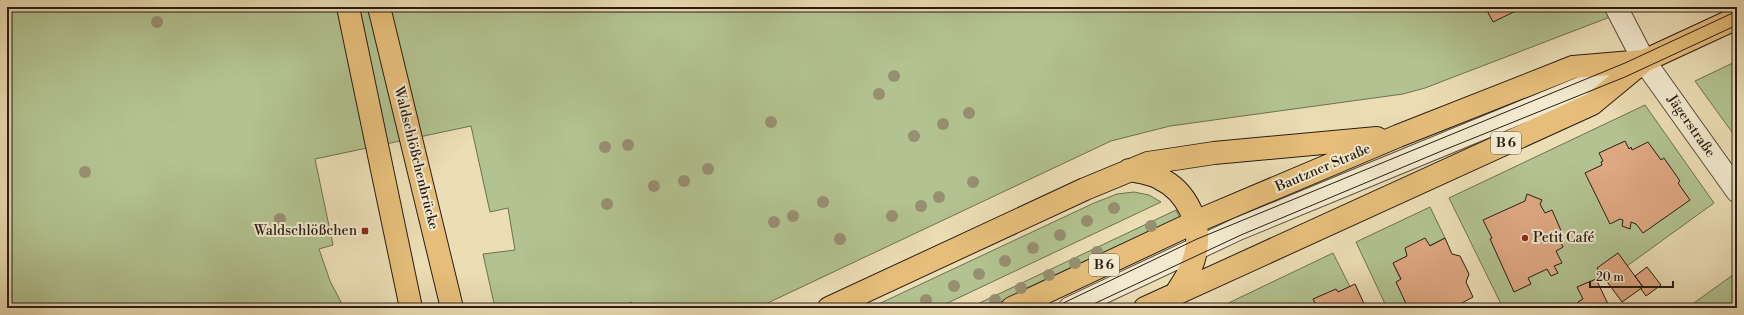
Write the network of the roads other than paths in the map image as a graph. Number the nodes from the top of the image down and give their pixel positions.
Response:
1 (348, 7) edge
2 (379, 7) edge
3 (1616, 7) edge
4 (1737, 18) edge
5 (1644, 61) junction
6 (1398, 136) junction
7 (1129, 170) junction
8 (1737, 191) edge
9 (1195, 222) junction
10 (1197, 249) junction
11 (1176, 293) junction
12 (412, 308) edge
13 (452, 308) edge
14 (829, 308) edge
15 (1012, 308) edge
16 (1070, 308) edge
17 (1145, 308) edge

1 - 12 main road
2 - 13 main road, Waldschlößchenbrücke
3 - 5 street, Jägerstraße
4 - 5 main road, Bautzner Straße / B 6
5 - 6 main road, Bautzner Straße / B 6
5 - 8 street, Jägerstraße
5 - 10 street
5 - 11 main road, Bautzner Straße / B 6
6 - 7 main road
6 - 9 main road, Bautzner Straße / B 6
7 - 9 main road
7 - 14 main road
9 - 10 main road
9 - 15 main road, Bautzner Straße / B 6
10 - 11 main road
10 - 16 street
11 - 17 main road, Bautzner Straße / B 6

